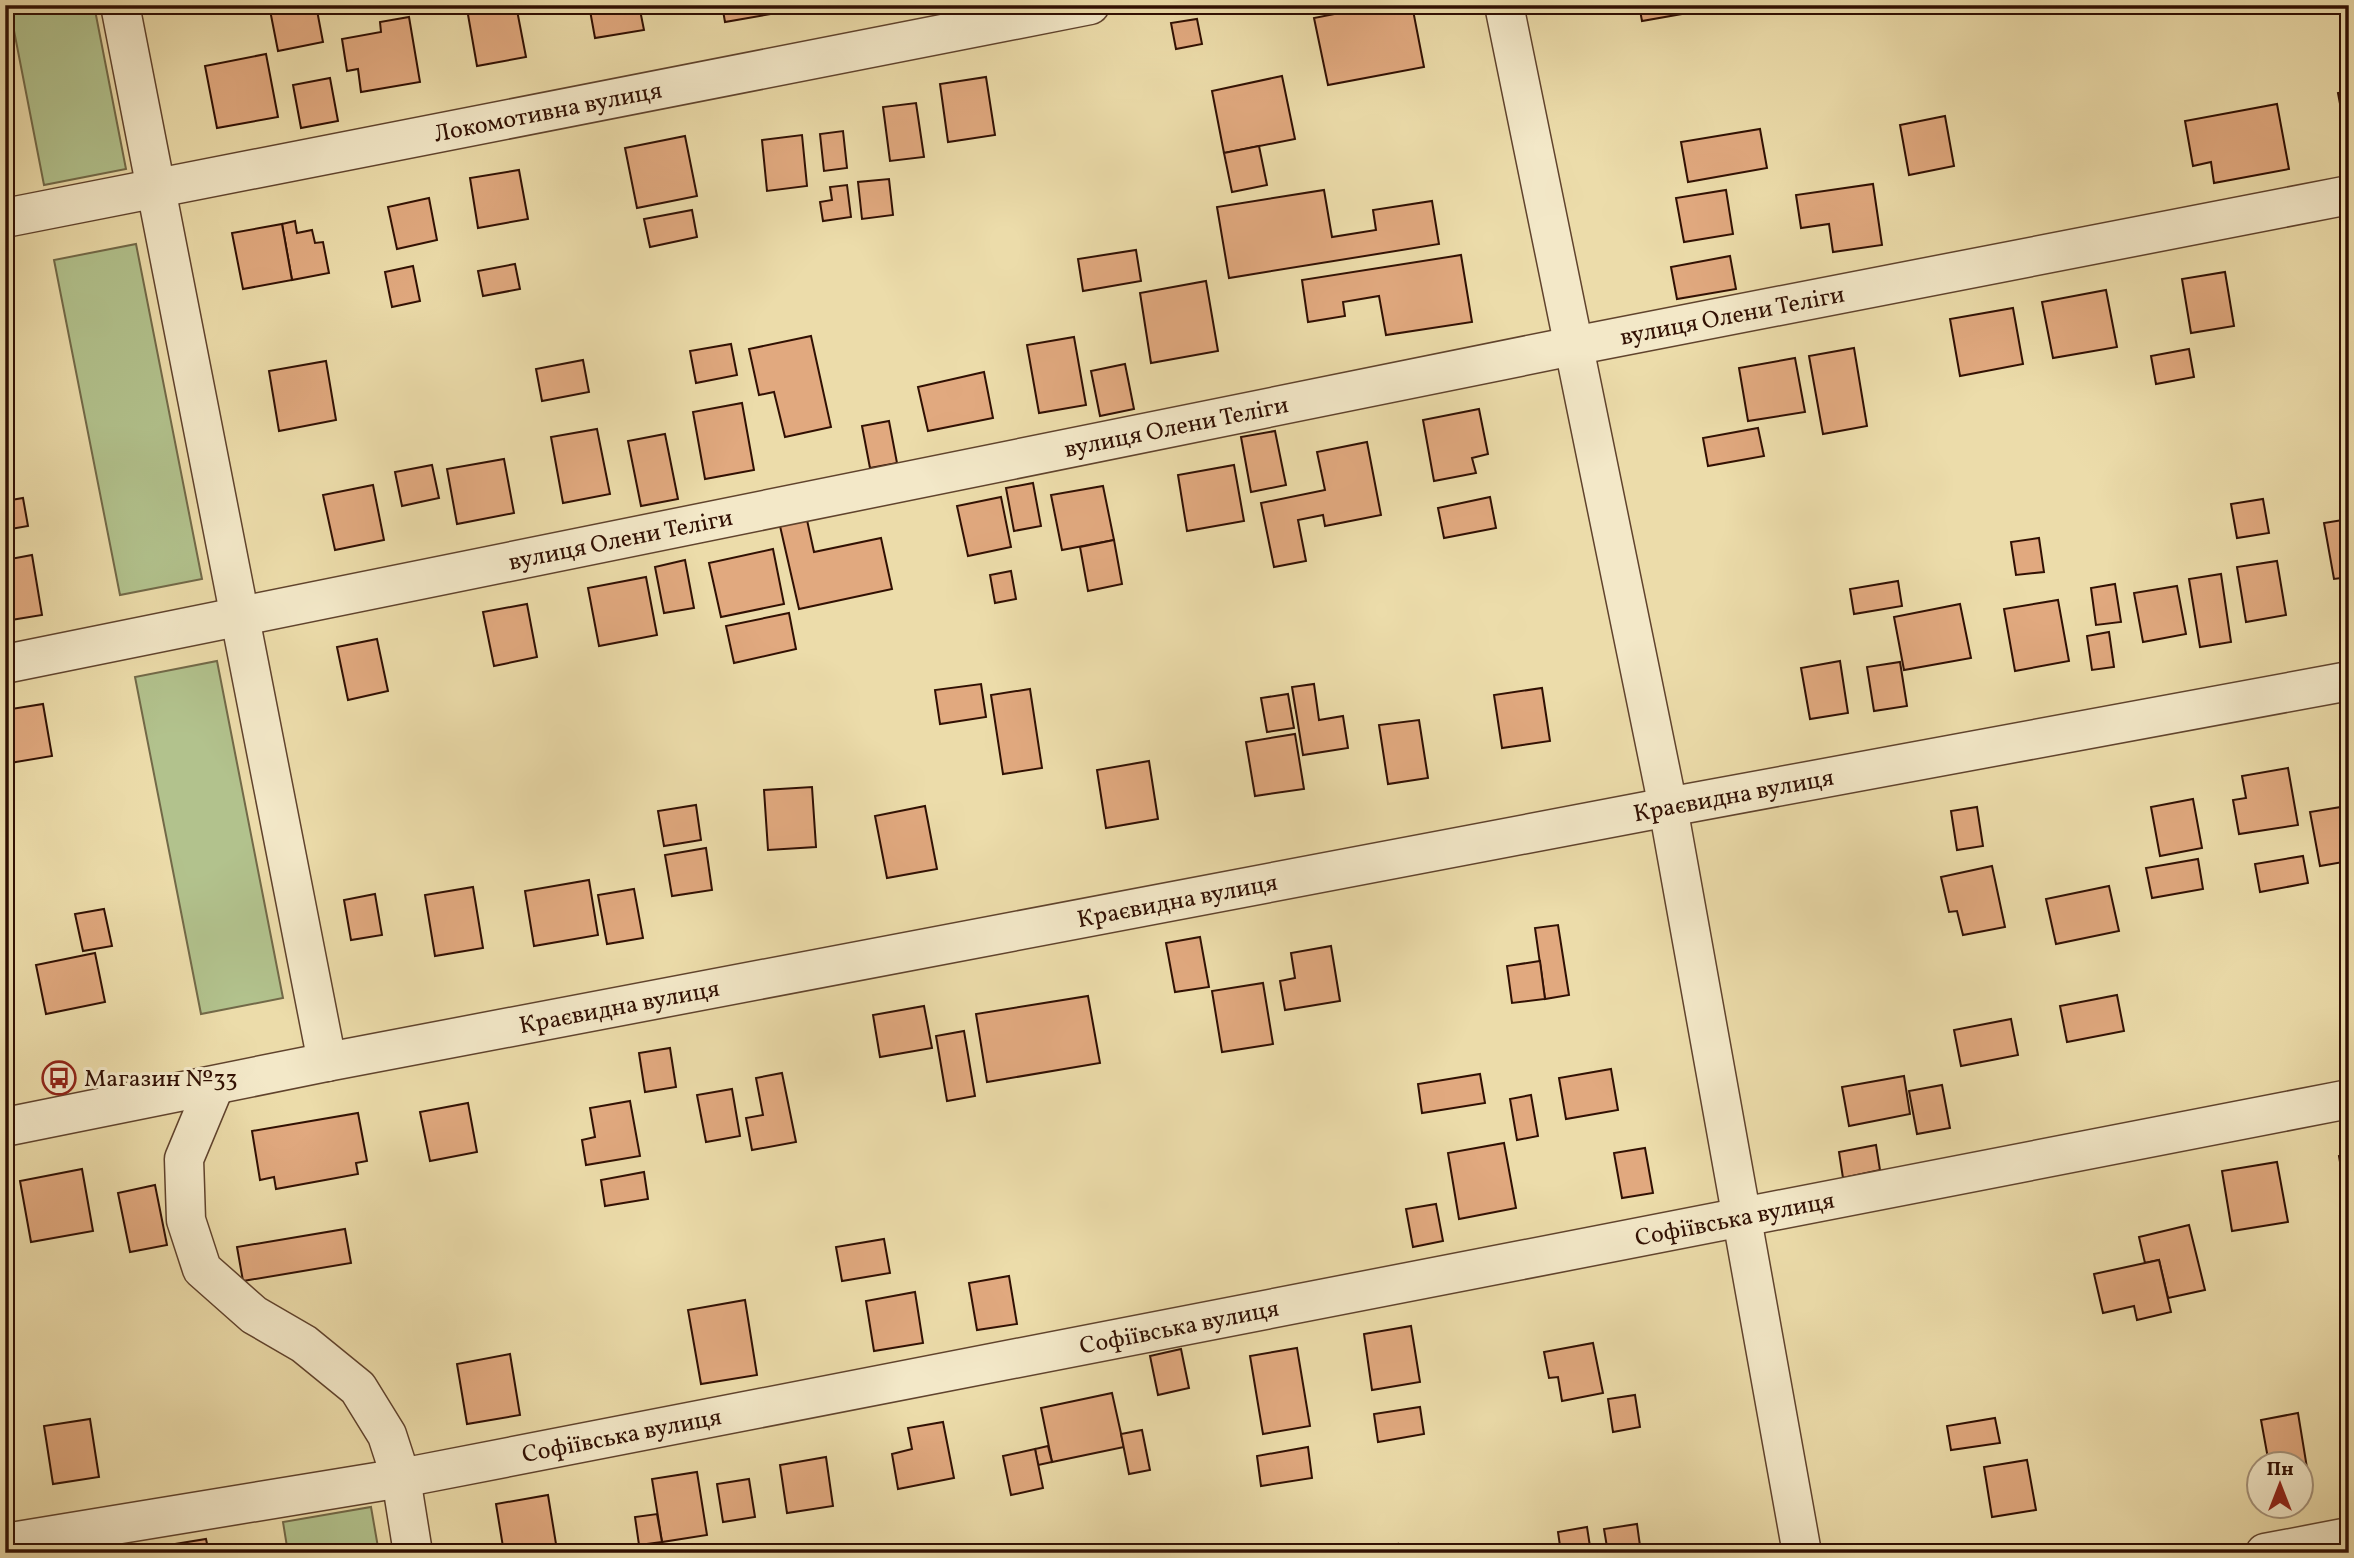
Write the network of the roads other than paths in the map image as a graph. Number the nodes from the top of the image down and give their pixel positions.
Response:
1 (120, 5) edge
2 (1090, 5) edge
3 (1504, 5) edge
4 (156, 189) junction
5 (2349, 195) edge
6 (5, 218) edge
7 (1573, 346) junction
8 (240, 617) junction
9 (5, 664) edge
10 (2349, 681) edge
11 (1668, 807) junction
12 (327, 1062) junction
13 (214, 1087) junction
14 (2349, 1099) edge
15 (5, 1127) edge
16 (1742, 1217) junction
17 (401, 1478) junction
18 (2349, 1537) edge
19 (5, 1543) edge
20 (413, 1553) edge
21 (1802, 1553) edge
22 (2265, 1553) edge

1 - 4 street
2 - 4 street, Локомотивна вулиця
3 - 7 street
4 - 6 street, Локомотивна вулиця
4 - 8 street
5 - 7 street, вулиця Олени Теліги
7 - 8 street, вулиця Олени Теліги
7 - 11 street
8 - 9 street, вулиця Олени Теліги
8 - 12 street
10 - 11 street, Краєвидна вулиця
11 - 12 street, Краєвидна вулиця
11 - 16 street
12 - 13 street, Краєвидна вулиця
13 - 15 street, Краєвидна вулиця
13 - 17 street
14 - 16 street, Софіївська вулиця
16 - 17 street, Софіївська вулиця
16 - 21 street
17 - 19 street, Софіївська вулиця
17 - 20 street
18 - 22 street

